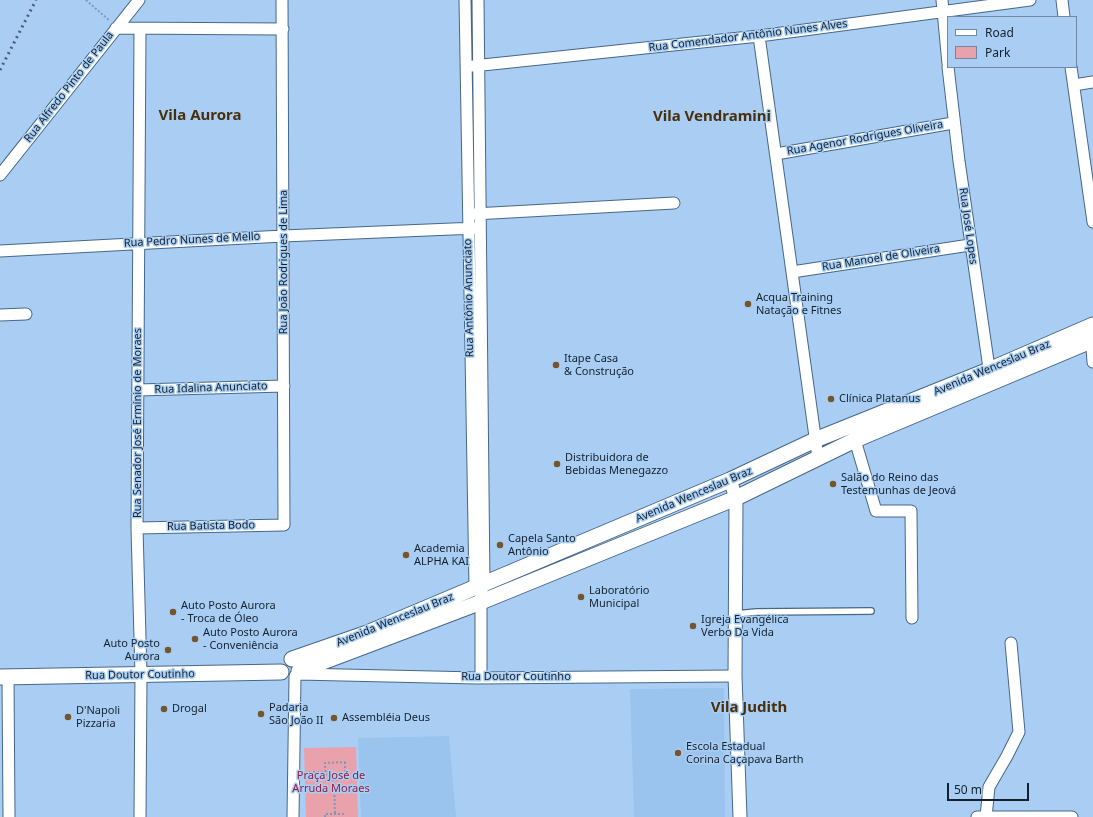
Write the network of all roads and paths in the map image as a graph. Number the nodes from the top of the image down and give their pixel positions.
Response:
1 (86, 0) edge
2 (139, 0) edge
3 (282, 0) edge
4 (465, 0) edge
5 (478, 0) edge
6 (942, 0) edge
7 (1030, 0) edge
8 (1062, 0) edge
9 (943, 12) junction
10 (1064, 16) edge
11 (116, 28) junction
12 (140, 28) junction
13 (283, 29) junction
14 (466, 29) junction
15 (479, 29) junction
16 (759, 36) junction
17 (947, 54) edge
18 (479, 65) junction
19 (466, 66) junction
20 (948, 68) edge
21 (1071, 68) edge
22 (1093, 82) edge
23 (1074, 85) junction
24 (954, 123) junction
25 (776, 154) junction
26 (0, 175) edge
27 (1091, 200) edge
28 (674, 203) dead end
29 (480, 213) junction
30 (468, 214) junction
31 (1093, 222) edge
32 (468, 228) junction
33 (480, 228) junction
34 (284, 236) junction
35 (139, 243) junction
36 (970, 245) junction
37 (0, 251) edge
38 (792, 272) junction
39 (26, 314) dead end
40 (0, 315) edge
41 (1092, 333) edge
42 (1093, 362) edge
43 (476, 372) junction
44 (990, 377) junction
45 (284, 386) junction
46 (138, 390) junction
47 (816, 440) junction
48 (855, 440) junction
49 (818, 458) junction
50 (730, 480) junction
51 (736, 498) junction
52 (284, 524) joint
53 (137, 528) junction
54 (607, 532) junction
55 (614, 547) junction
56 (480, 591) junction
57 (871, 611) dead end
58 (735, 614) junction
59 (912, 618) dead end
60 (1011, 643) dead end
61 (293, 671) junction
62 (141, 675) junction
63 (735, 676) junction
64 (4, 677) edge
65 (482, 678) junction
66 (295, 772) junction
67 (325, 772) junction
68 (334, 780) junction
69 (335, 814) junction
70 (986, 816) edge
71 (9, 817) edge
72 (140, 817) edge
73 (294, 817) edge
74 (325, 817) edge
75 (343, 817) edge
76 (740, 817) edge
77 (978, 817) edge
78 (1072, 817) edge

1 - 11 path
2 - 11 street, Rua Alfredo Pinto de Paula
3 - 13 street, Rua João Rodrigues de Lima
4 - 14 street, Rua Antônio Anunciato
5 - 15 street, Rua Antônio Anunciato
6 - 9 street
7 - 9 street, Rua Comendador Antônio Nunes Alves
8 - 10 street
9 - 16 street, Rua Comendador Antônio Nunes Alves
9 - 17 street
11 - 12 street
11 - 26 street, Rua Alfredo Pinto de Paula
12 - 13 street
12 - 35 street, Rua Senador José Ermínio de Moraes
13 - 34 street, Rua João Rodrigues de Lima
14 - 15 street
14 - 19 street, Rua Antônio Anunciato
15 - 18 street, Rua Antônio Anunciato
16 - 18 street, Rua Comendador Antônio Nunes Alves
16 - 25 street
18 - 19 street, Rua Comendador Antônio Nunes Alves
18 - 29 street, Rua Antônio Anunciato
19 - 30 street, Rua Antônio Anunciato
20 - 24 street, Rua José Lopes
21 - 23 street
22 - 23 street
23 - 27 street
24 - 25 street, Rua Agenor Rodrigues Oliveira
24 - 36 street, Rua José Lopes
25 - 38 street
27 - 31 street
28 - 29 street
29 - 30 street
29 - 33 street, Rua Antônio Anunciato
30 - 32 street, Rua Antônio Anunciato
32 - 33 street, Rua Pedro Nunes de Mello
32 - 34 street, Rua Pedro Nunes de Mello
32 - 43 street, Rua Antônio Anunciato
33 - 43 street, Rua Antônio Anunciato
34 - 35 street, Rua Pedro Nunes de Mello
34 - 45 street, Rua João Rodrigues de Lima
35 - 37 street, Rua Pedro Nunes de Mello
35 - 46 street, Rua Senador José Ermínio de Moraes
36 - 38 street, Rua Manoel de Oliveira
36 - 44 street, Rua José Lopes
38 - 47 street
39 - 40 street
41 - 42 street
41 - 44 main road, Avenida Wenceslau Braz
43 - 56 street, Rua Antônio Anunciato
44 - 47 main road, Avenida Wenceslau Braz
44 - 48 main road, Avenida Wenceslau Braz
45 - 46 street, Rua Idalina Anunciato
45 - 52 street, Rua João Rodrigues de Lima
46 - 53 street, Rua Senador José Ermínio de Moraes
47 - 49 street
47 - 50 main road, Avenida Wenceslau Braz
48 - 49 main road, Avenida Wenceslau Braz
48 - 59 street
49 - 51 main road, Avenida Wenceslau Braz
50 - 51 street
50 - 54 main road, Avenida Wenceslau Braz
51 - 55 main road, Avenida Wenceslau Braz
51 - 58 street
52 - 53 street, Rua Batista Bodo
53 - 62 street, Rua Senador José Ermínio de Moraes
54 - 55 main road
54 - 56 main road, Avenida Wenceslau Braz
55 - 56 main road, Avenida Wenceslau Braz
56 - 61 main road, Avenida Wenceslau Braz
56 - 65 street, Rua Antônio Anunciato
57 - 58 lane
58 - 63 street
60 - 70 street
61 - 62 main road, Rua Doutor Coutinho
61 - 65 street, Rua Doutor Coutinho
61 - 66 street
62 - 64 main road, Rua Doutor Coutinho
62 - 72 street, Rua Senador José Ermínio de Moraes
63 - 65 street, Rua Doutor Coutinho
63 - 76 street
64 - 71 street
66 - 67 path
66 - 73 street
67 - 68 path
67 - 68 path
68 - 69 path
69 - 74 path
69 - 75 path
70 - 77 street
70 - 78 street

